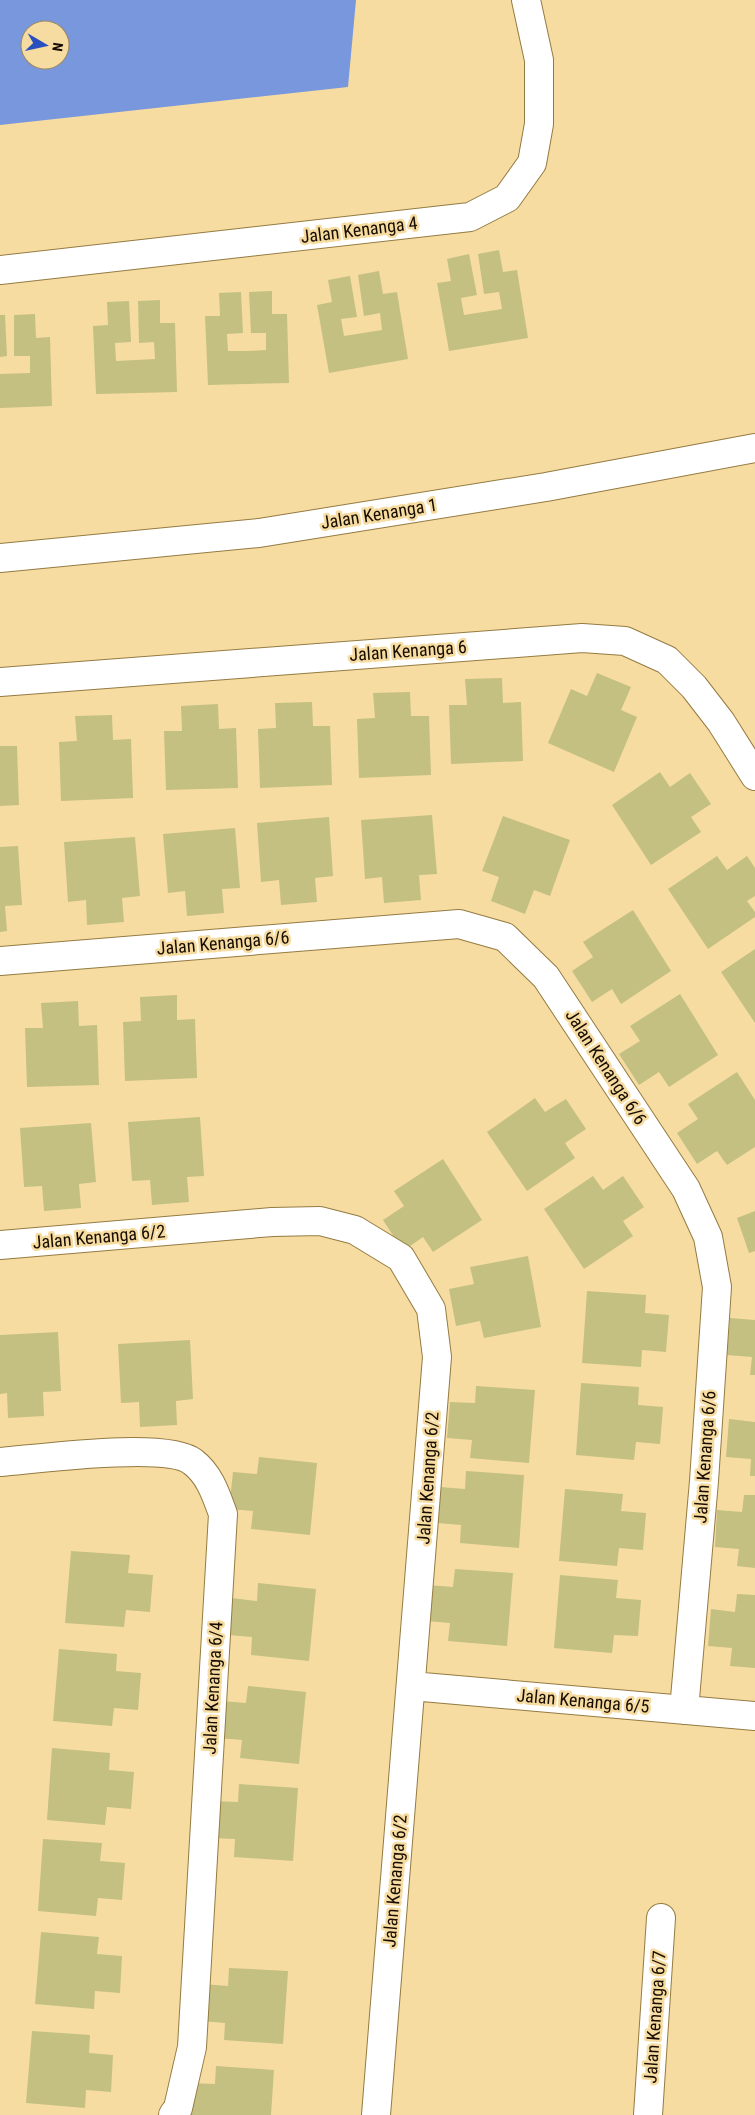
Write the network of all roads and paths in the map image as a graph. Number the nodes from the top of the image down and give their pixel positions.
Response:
1 (526, 0) edge
2 (0, 270) edge
3 (755, 448) edge
4 (0, 558) edge
5 (0, 682) edge
6 (755, 776) edge
7 (0, 961) edge
8 (0, 1245) edge
9 (0, 1462) edge
10 (411, 1686) junction
11 (684, 1710) junction
12 (755, 1716) edge
13 (661, 1918) dead end
14 (174, 2115) edge
15 (376, 2115) edge
16 (648, 2115) edge

1 - 2 street, Jalan Kenanga 4
3 - 4 street, Jalan Kenanga 1
5 - 6 street, Jalan Kenanga 6
7 - 11 street, Jalan Kenanga 6/6
8 - 10 street, Jalan Kenanga 6/2
9 - 14 street, Jalan Kenanga 6/4
10 - 11 street, Jalan Kenanga 6/5
10 - 15 street, Jalan Kenanga 6/2
11 - 12 street, Jalan Kenanga 6/5
13 - 16 street, Jalan Kenanga 6/7

